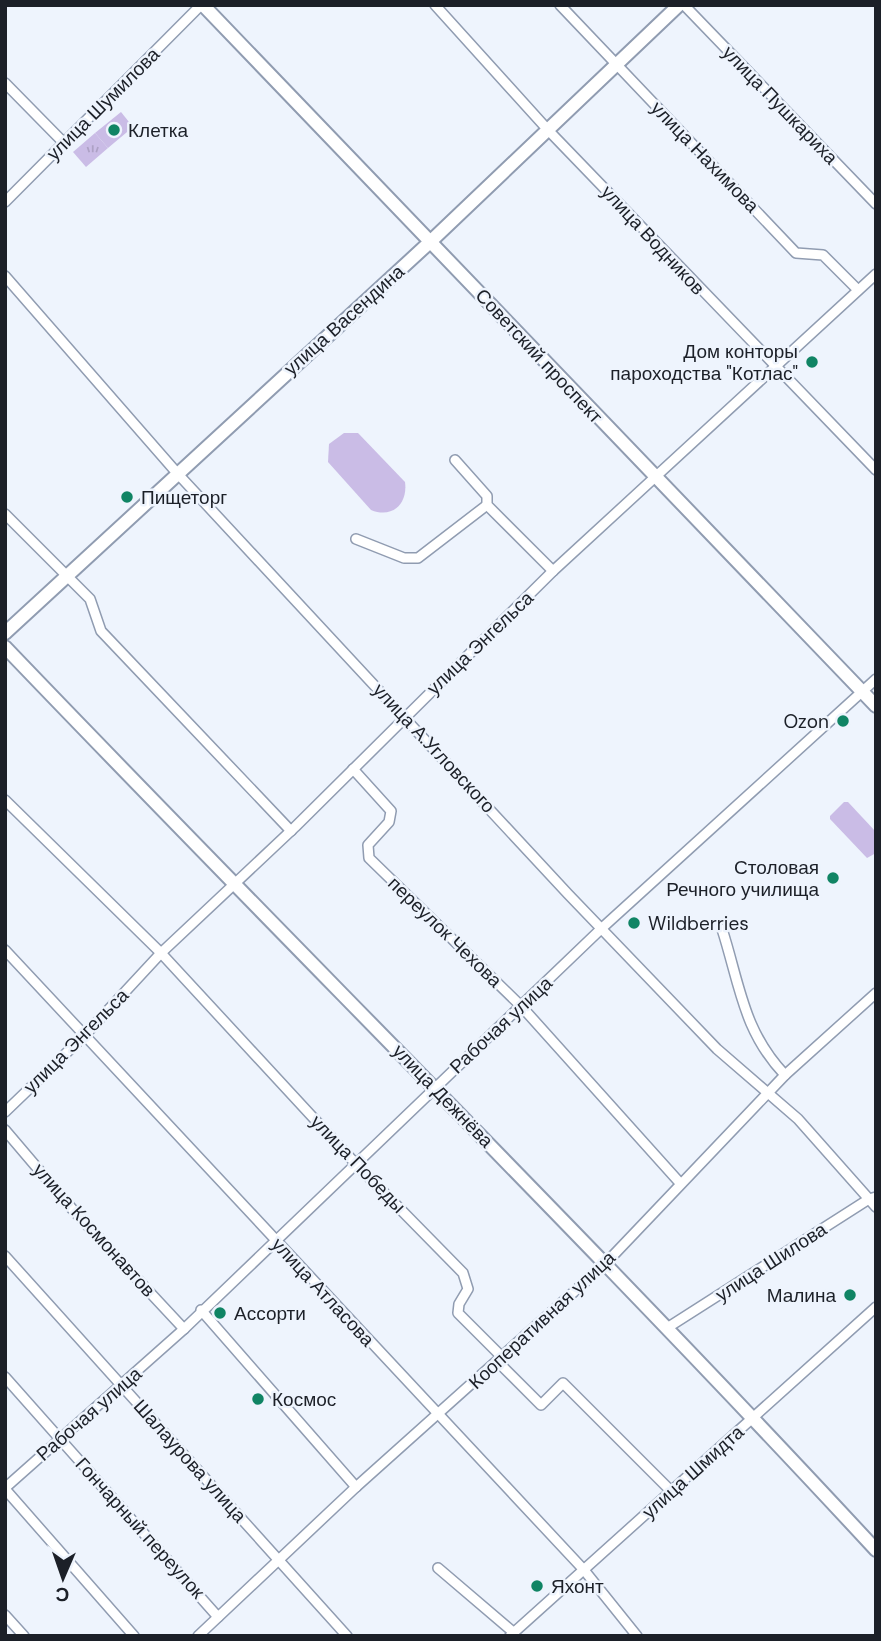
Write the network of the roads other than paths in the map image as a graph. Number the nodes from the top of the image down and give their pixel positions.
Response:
1 (202, 5) edge
2 (435, 5) edge
3 (560, 5) edge
4 (682, 5) edge
5 (618, 65) junction
6 (5, 83) edge
7 (548, 130) junction
8 (64, 143) junction
9 (5, 202) edge
10 (876, 204) edge
11 (430, 242) junction
12 (876, 274) edge
13 (5, 276) edge
14 (858, 290) junction
15 (776, 369) junction
16 (455, 460) dead end
17 (876, 470) edge
18 (177, 473) junction
19 (653, 477) junction
20 (487, 505) junction
21 (5, 514) edge
22 (356, 539) dead end
23 (553, 571) junction
24 (67, 575) junction
25 (5, 633) edge
26 (5, 647) edge
27 (876, 679) edge
28 (862, 692) junction
29 (876, 706) edge
30 (405, 718) junction
31 (353, 769) junction
32 (5, 800) edge
33 (291, 831) junction
34 (233, 886) junction
35 (602, 928) junction
36 (722, 929) dead end
37 (5, 950) edge
38 (161, 953) junction
39 (876, 993) edge
40 (522, 1007) junction
41 (86, 1035) junction
42 (785, 1075) junction
43 (434, 1087) junction
44 (769, 1093) junction
45 (5, 1112) edge
46 (5, 1130) edge
47 (355, 1163) junction
48 (680, 1183) junction
49 (872, 1198) edge
50 (876, 1207) edge
51 (275, 1240) junction
52 (5, 1256) edge
53 (604, 1264) junction
54 (876, 1307) edge
55 (201, 1310) junction
56 (667, 1328) junction
57 (184, 1329) junction
58 (500, 1360) junction
59 (5, 1377) edge
60 (122, 1386) junction
61 (438, 1415) junction
62 (754, 1418) junction
63 (61, 1438) junction
64 (356, 1487) junction
65 (5, 1488) edge
66 (672, 1492) junction
67 (876, 1550) edge
68 (278, 1560) junction
69 (438, 1568) dead end
70 (584, 1570) junction
71 (5, 1615) edge
72 (218, 1617) junction
73 (512, 1634) edge
74 (199, 1635) edge
75 (24, 1636) edge
76 (134, 1636) edge
77 (347, 1636) edge
78 (637, 1636) edge

1 - 8 street, улица Шумилова
1 - 11 main road, Советский проспект
2 - 7 street, улица Водников
3 - 5 street, улица Нахимова
4 - 5 main road, улица Васендина
4 - 10 street, улица Пушкариха
5 - 7 main road, улица Васендина
5 - 14 street, улица Нахимова
6 - 8 street
7 - 11 main road, улица Васендина
7 - 15 street, улица Водников
8 - 9 street, улица Шумилова
11 - 18 main road, улица Васендина
11 - 19 main road, Советский проспект
12 - 14 street, улица Энгельса
13 - 18 street, улица А.Угловского
14 - 15 street, улица Энгельса
15 - 17 street, улица Водников
15 - 19 street, улица Энгельса
16 - 20 street
18 - 24 main road, улица Васендина
18 - 30 street, улица А.Угловского
19 - 23 street, улица Энгельса
19 - 28 main road, Советский проспект
20 - 22 street
20 - 23 street
21 - 24 street
23 - 30 street, улица Энгельса
24 - 25 main road, улица Васендина
24 - 33 street
26 - 34 main road, улица Дежнёва
27 - 28 street, Рабочая улица
28 - 29 main road, Советский проспект
28 - 35 street, Рабочая улица
30 - 31 street, улица Энгельса
30 - 35 street, улица А.Угловского
31 - 33 street, улица Энгельса
31 - 40 street, переулок Чехова
32 - 38 street, улица Победы
33 - 34 street, улица Энгельса
34 - 38 street, улица Энгельса
34 - 43 main road, улица Дежнёва
35 - 40 street, Рабочая улица
35 - 44 street, улица А.Угловского
36 - 42 street
37 - 41 street, улица Атласова
38 - 41 street, улица Энгельса
38 - 47 street, улица Победы
39 - 42 street, Кооперативная улица
40 - 43 street, Рабочая улица
40 - 48 street, переулок Чехова
41 - 45 street, улица Энгельса
41 - 51 street, улица Атласова
42 - 44 street, Кооперативная улица
43 - 47 street, Рабочая улица
43 - 53 main road, улица Дежнёва
44 - 48 street, Кооперативная улица
44 - 49 street, улица А.Угловского
46 - 57 street, улица Космонавтов
47 - 51 street, Рабочая улица
47 - 58 street, улица Победы
48 - 53 street, Кооперативная улица
49 - 50 street, улица А.Угловского
49 - 56 street, улица Шилова
51 - 55 street, Рабочая улица
51 - 61 street, улица Атласова
52 - 60 street, Шалаурова улица
53 - 56 main road, улица Дежнёва
53 - 58 street, Кооперативная улица
54 - 62 street, улица Шмидта
55 - 57 street, Рабочая улица
55 - 64 street
56 - 62 main road, улица Дежнёва
57 - 60 street, Рабочая улица
58 - 61 street, Кооперативная улица
58 - 66 street, улица Победы
59 - 63 street, Гончарный переулок
60 - 63 street, Рабочая улица
60 - 68 street, Шалаурова улица
61 - 64 street, Кооперативная улица
61 - 70 street, улица Атласова
62 - 66 street, улица Шмидта
62 - 67 main road, улица Дежнёва
63 - 65 street, Рабочая улица
63 - 72 street, Гончарный переулок
64 - 68 street, Кооперативная улица
65 - 76 street
66 - 70 street, улица Шмидта
68 - 72 street, Кооперативная улица
68 - 77 street, Шалаурова улица
69 - 73 street
70 - 73 street, улица Шмидта
70 - 78 street, улица Атласова
71 - 75 street
72 - 74 street, Кооперативная улица

